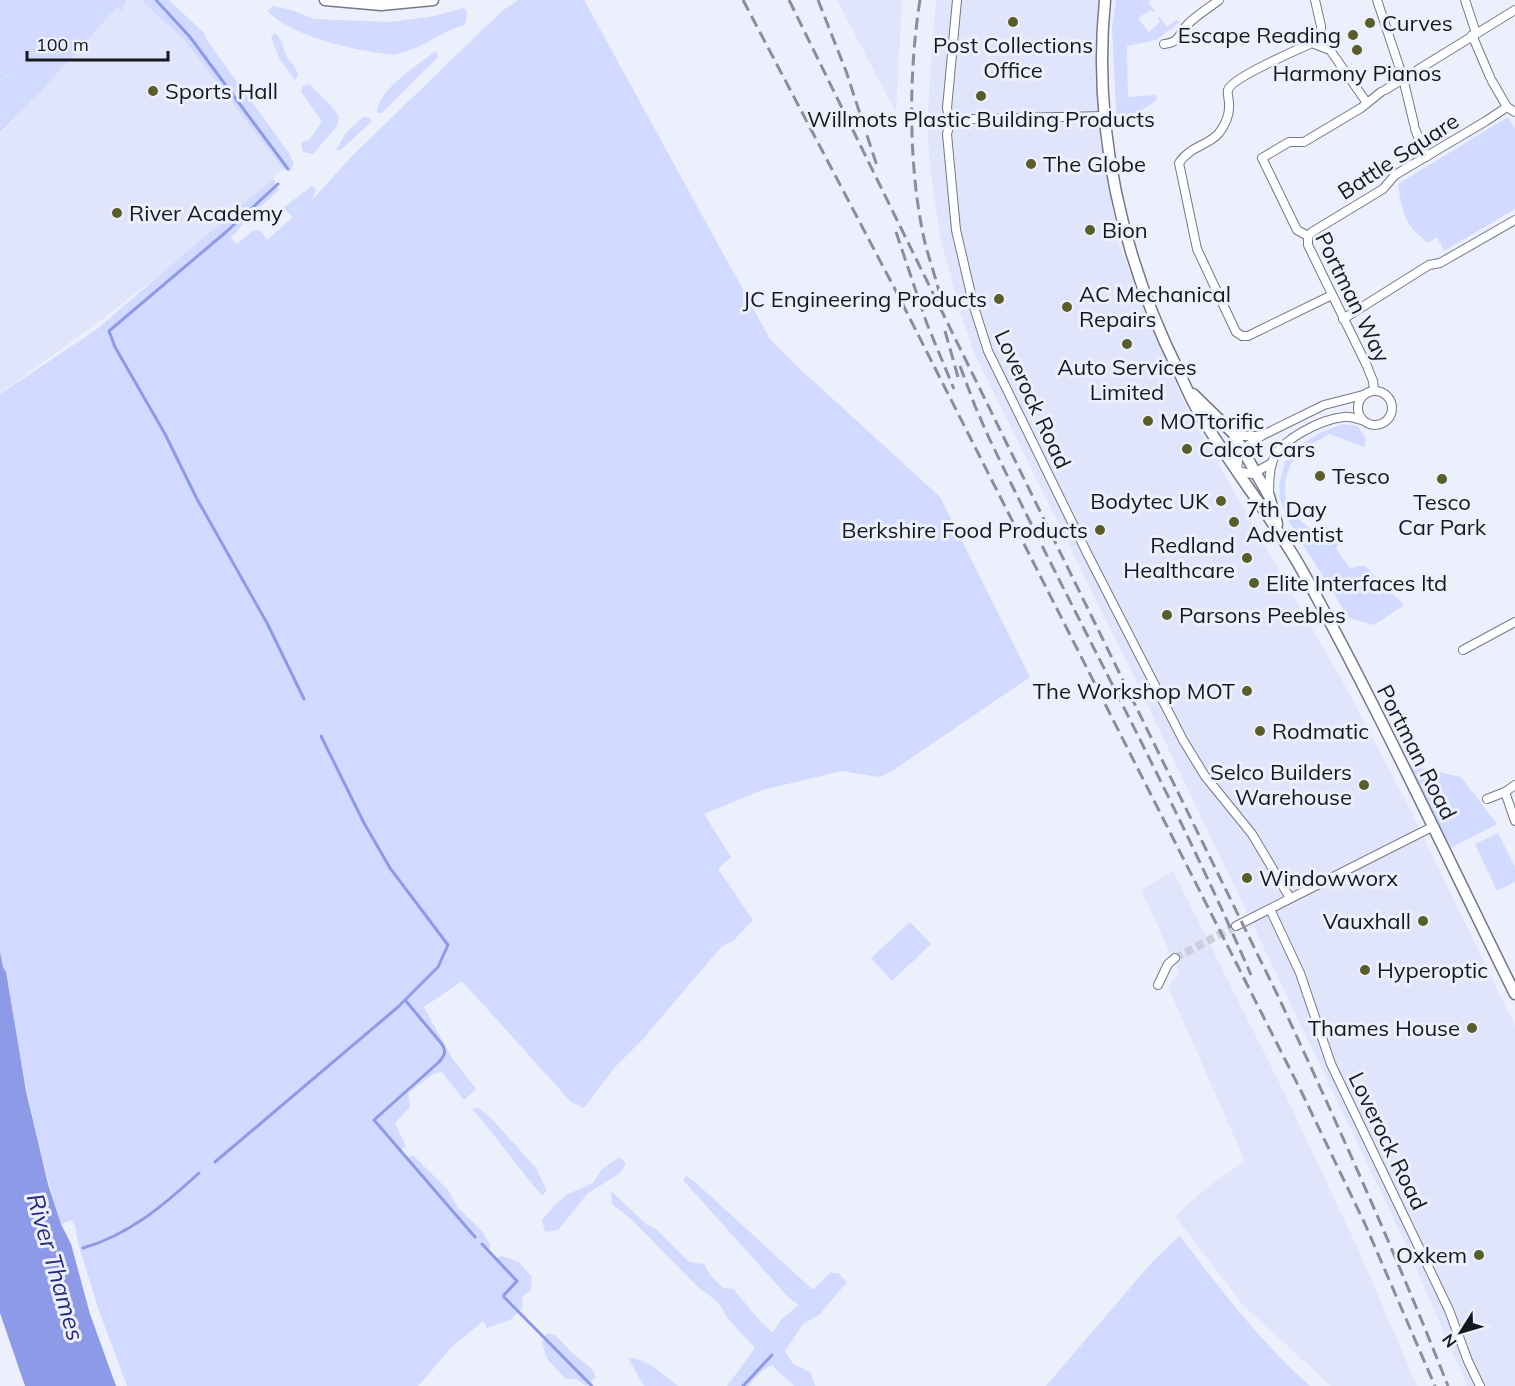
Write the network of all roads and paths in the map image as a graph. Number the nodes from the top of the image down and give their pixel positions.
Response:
1 (325, 0) edge
2 (434, 0) edge
3 (957, 0) edge
4 (1105, 0) edge
5 (1219, 0) edge
6 (1315, 0) edge
7 (1377, 0) edge
8 (1465, 0) edge
9 (1515, 10) edge
10 (1474, 34) junction
11 (1164, 44) dead end
12 (1321, 45) junction
13 (1402, 78) junction
14 (1367, 103) junction
15 (1511, 109) edge
16 (1105, 116) junction
17 (950, 123) junction
18 (1426, 157) junction
19 (1515, 220) edge
20 (1308, 236) junction
21 (1332, 295) junction
22 (1343, 319) junction
23 (1185, 385) junction
24 (1374, 391) junction
25 (1363, 395) junction
26 (1362, 420) junction
27 (1233, 433) junction
28 (1261, 436) junction
29 (1241, 449) junction
30 (1272, 463) junction
31 (1237, 471) junction
32 (1256, 472) junction
33 (1269, 496) junction
34 (1279, 531) junction
35 (1515, 622) edge
36 (1463, 650) dead end
37 (1515, 785) edge
38 (1505, 792) junction
39 (1487, 799) dead end
40 (1515, 821) edge
41 (1432, 827) junction
42 (1290, 898) junction
43 (1270, 909) junction
44 (1236, 926) tunnel mouth
45 (1175, 958) tunnel mouth
46 (1158, 985) dead end
47 (1515, 994) edge
48 (1480, 1386) edge

1 - 2 street
3 - 17 street, Loverock Road
4 - 16 street, Portman Road
5 - 11 street
6 - 12 street
7 - 13 street
8 - 10 street
9 - 10 street
10 - 13 street
10 - 15 street
12 - 14 street
12 - 21 street
13 - 14 street
13 - 18 street
14 - 20 street, Portman Way
15 - 18 street, Battle Square
16 - 17 street
16 - 23 street, Portman Road
17 - 42 street, Loverock Road
18 - 20 street, Battle Square
19 - 22 street
20 - 21 street, Portman Way
21 - 22 street, Portman Way
22 - 24 street, Portman Way
23 - 27 street, Portman Road
23 - 31 street, Portman Road
24 - 25 street
24 - 26 street
25 - 26 street
25 - 28 street, Portman Way
26 - 30 street
27 - 28 street
27 - 29 street, Portman Road
28 - 29 street, Portman Way
29 - 31 street
29 - 32 street, Portman Road
30 - 32 street
30 - 33 street
31 - 32 street
31 - 34 street, Portman Road
32 - 33 street, Portman Road
33 - 34 street, Portman Road
34 - 41 street, Portman Road
35 - 36 street
37 - 38 street
38 - 39 street
38 - 40 street
41 - 42 street
41 - 47 street, Portman Road
42 - 43 street
43 - 44 street
43 - 48 street, Loverock Road
45 - 46 street

